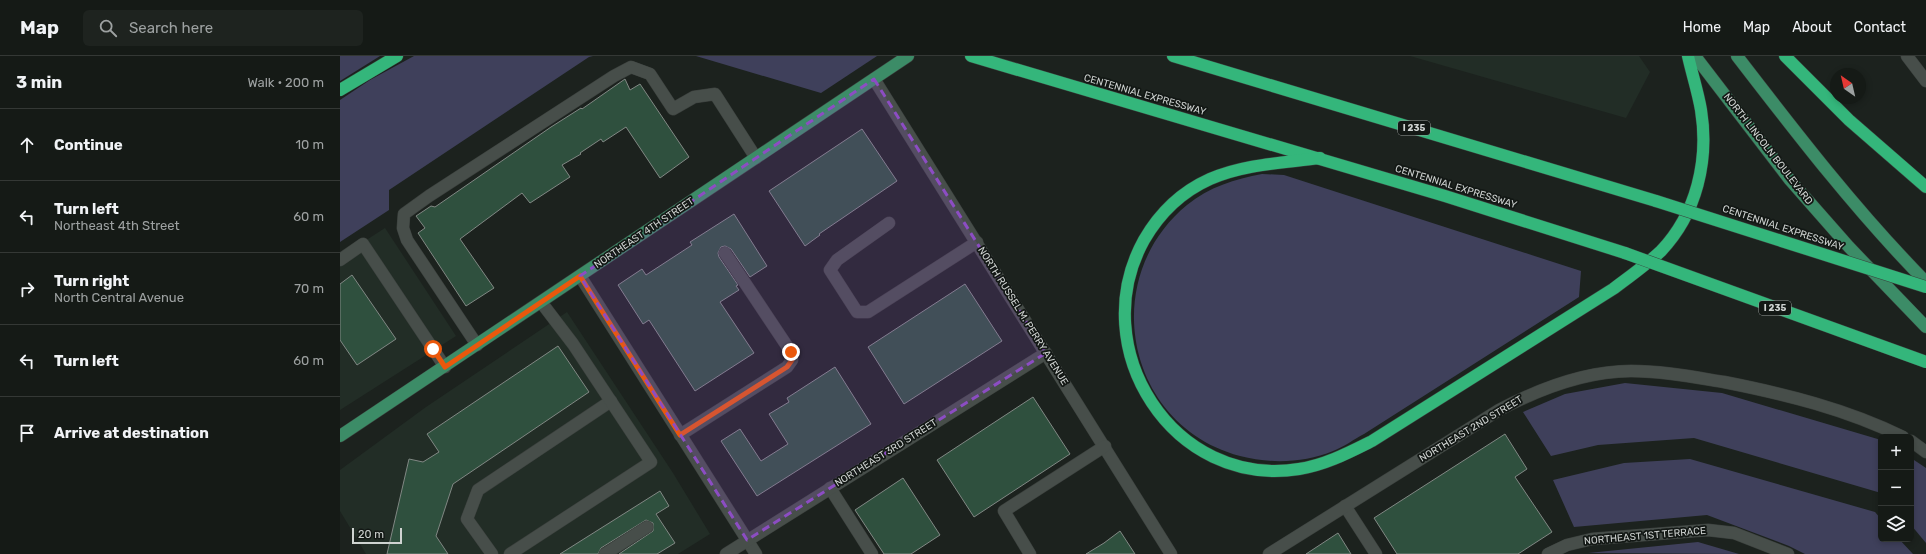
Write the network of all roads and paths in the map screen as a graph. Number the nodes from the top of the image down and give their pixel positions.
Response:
1 (397, 56) edge
2 (908, 56) edge
3 (973, 56) edge
4 (1173, 56) edge
5 (1688, 56) edge
6 (1695, 56) edge
7 (1737, 56) edge
8 (1785, 56) edge
9 (1908, 56) edge
10 (874, 79) junction
11 (1926, 81) edge
12 (340, 90) edge
13 (756, 158) junction
14 (1320, 158) junction
15 (1926, 187) edge
16 (889, 223) dead end
17 (976, 242) junction
18 (725, 253) dead end
19 (340, 260) edge
20 (580, 276) junction
21 (1926, 282) edge
22 (1926, 287) edge
23 (541, 302) junction
24 (1926, 327) edge
25 (477, 345) junction
26 (1046, 353) junction
27 (1926, 362) edge
28 (445, 367) junction
29 (611, 401) junction
30 (1897, 434) edge
31 (680, 435) junction
32 (340, 436) edge
33 (1914, 443) edge
34 (1105, 446) junction
35 (1926, 452) edge
36 (830, 488) junction
37 (1345, 506) junction
38 (647, 527) dead end
39 (747, 540) junction
40 (1774, 552) edge
41 (492, 554) edge
42 (510, 554) edge
43 (605, 554) edge
44 (726, 554) edge
45 (756, 554) edge
46 (872, 554) edge
47 (1030, 554) edge
48 (1171, 554) edge
49 (1269, 554) edge
50 (1376, 554) edge
51 (1548, 554) edge
52 (1788, 554) edge

1 - 12 highway
2 - 10 main road, NORTHEAST 4TH STREET
3 - 14 highway, CENTENNIAL EXPRESSWAY / I 235
4 - 22 highway, CENTENNIAL EXPRESSWAY / I 235, bridge
5 - 14 highway
6 - 24 main road, NORTH LINCOLN BOULEVARD
7 - 21 main road
8 - 15 highway
9 - 11 street
10 - 13 main road, NORTHEAST 4TH STREET
10 - 17 street, NORTH RUSSEL M. PERRY AVENUE
13 - 20 main road, NORTHEAST 4TH STREET
13 - 25 street
14 - 27 highway, CENTENNIAL EXPRESSWAY / I 235, bridge
16 - 17 street
17 - 26 street, NORTH RUSSEL M. PERRY AVENUE
18 - 31 street
19 - 28 street
20 - 23 main road, NORTHEAST 4TH STREET
20 - 31 street
23 - 25 main road, NORTHEAST 4TH STREET
23 - 29 street
25 - 28 main road, NORTHEAST 4TH STREET
26 - 34 street, NORTH RUSSEL M. PERRY AVENUE
26 - 36 street, NORTHEAST 3RD STREET
28 - 32 main road, NORTHEAST 4TH STREET
29 - 41 street
29 - 42 street
30 - 37 street, NORTHEAST 2ND STREET
31 - 39 street
33 - 35 street
34 - 47 street
34 - 48 street, NORTH RUSSEL M. PERRY AVENUE
36 - 39 street, NORTHEAST 3RD STREET
36 - 46 street
37 - 49 street, NORTHEAST 2ND STREET
37 - 50 street
38 - 43 street
39 - 44 street, NORTHEAST 3RD STREET
39 - 45 street
40 - 51 street, NORTHEAST 1ST TERRACE
40 - 52 street, NORTHEAST 1ST TERRACE

